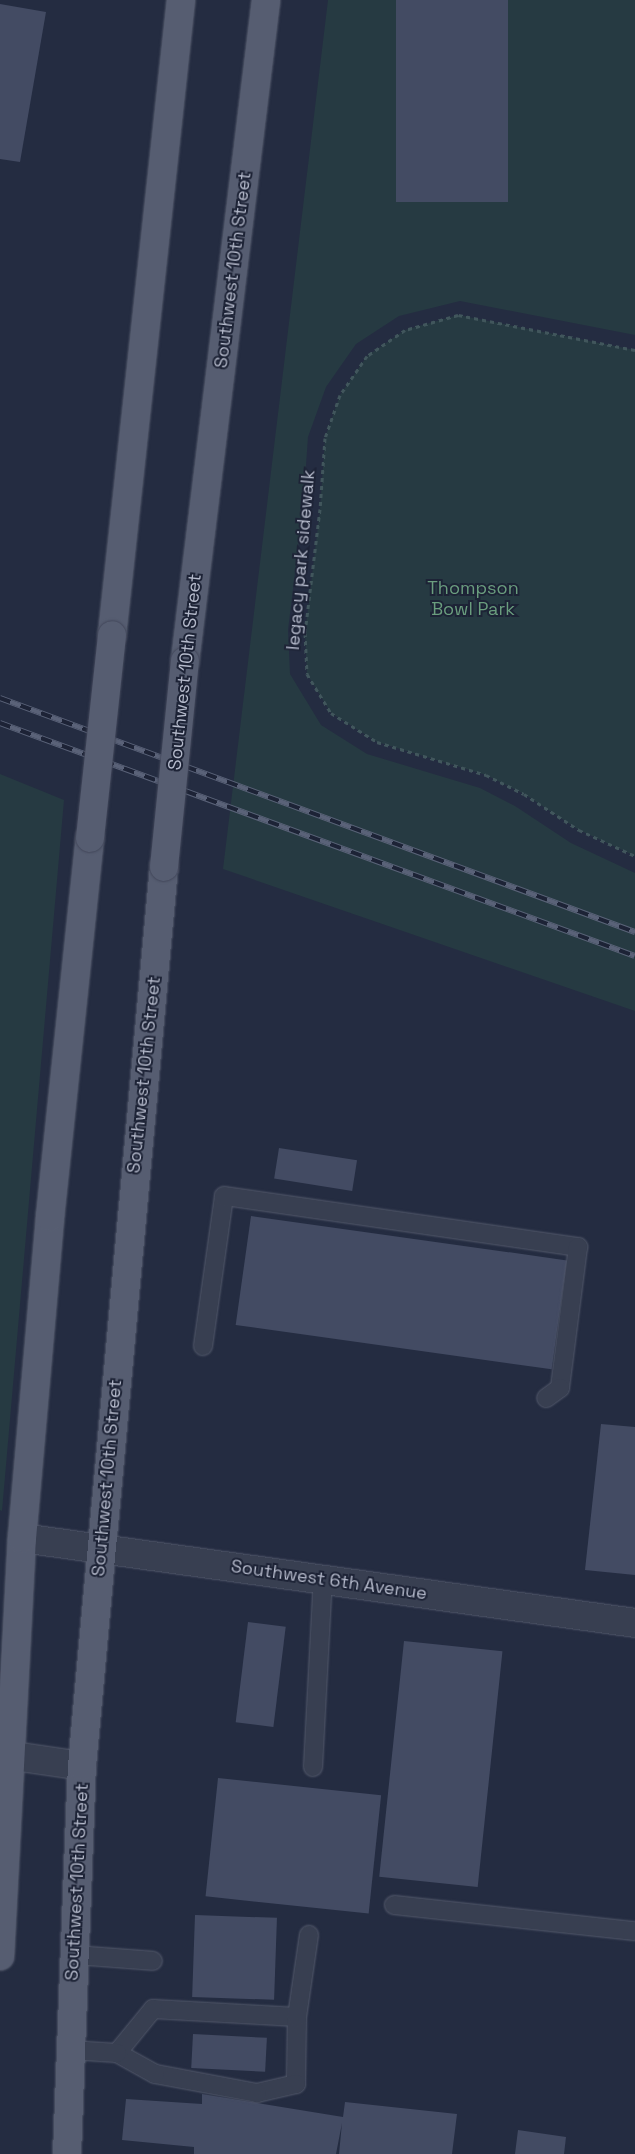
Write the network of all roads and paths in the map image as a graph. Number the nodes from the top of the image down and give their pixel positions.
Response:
1 (182, 0) edge
2 (266, 0) edge
3 (635, 350) edge
4 (635, 856) edge
5 (203, 1346) dead end
6 (546, 1398) dead end
7 (22, 1538) junction
8 (101, 1548) junction
9 (323, 1579) junction
10 (635, 1623) edge
11 (4, 1754) edge
12 (82, 1766) junction
13 (313, 1767) dead end
14 (394, 1905) dead end
15 (635, 1931) edge
16 (309, 1935) dead end
17 (74, 1955) junction
18 (0, 1956) edge
19 (153, 1961) dead end
20 (297, 2017) junction
21 (70, 2050) junction
22 (117, 2053) junction
23 (67, 2154) edge

1 - 7 main road, bridge
2 - 8 main road, Southwest 10th Street, bridge
3 - 4 path, legacy park sidewalk
5 - 6 lane
7 - 8 street, Southwest 6th Avenue
7 - 11 main road
8 - 9 street, Southwest 6th Avenue
8 - 12 main road, Southwest 10th Street
9 - 10 street, Southwest 6th Avenue
9 - 13 lane
11 - 12 street
11 - 18 main road
12 - 17 main road, Southwest 10th Street
14 - 15 lane
16 - 20 lane
17 - 19 lane
17 - 21 main road, Southwest 10th Street
20 - 22 lane
20 - 22 lane
21 - 22 lane
21 - 23 main road, Southwest 10th Street

